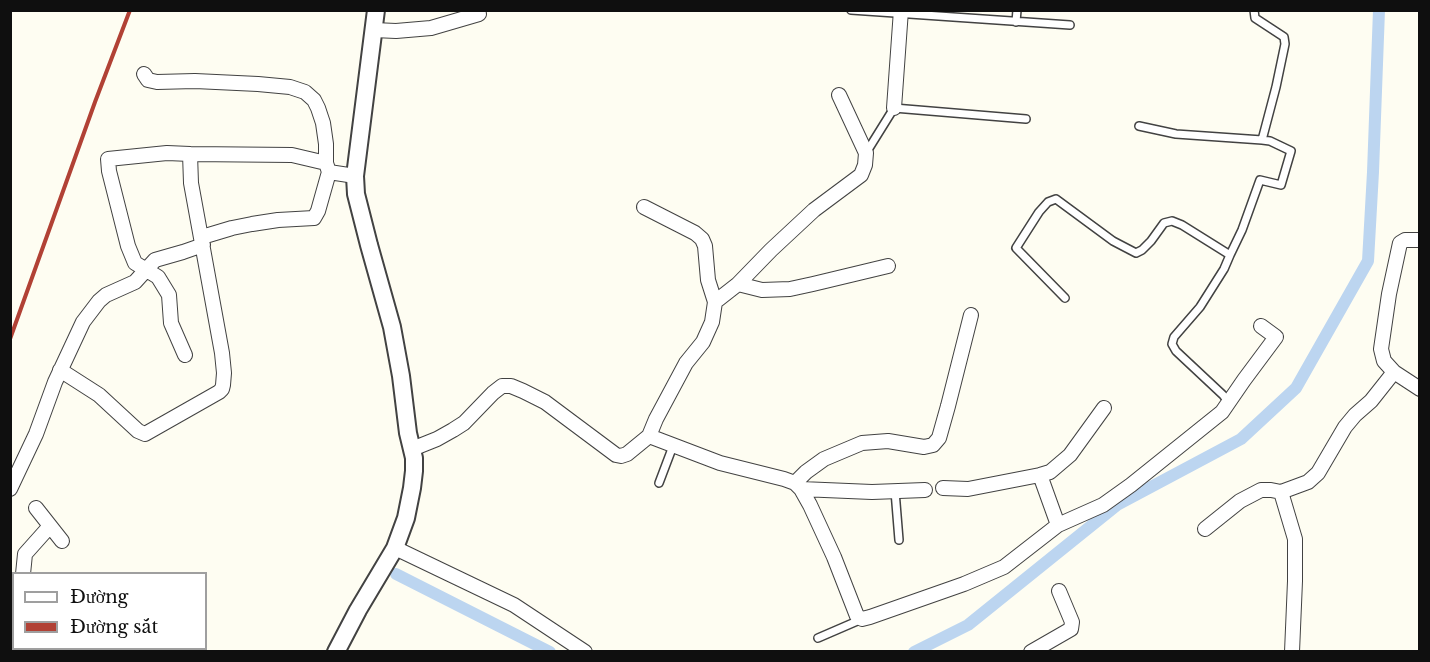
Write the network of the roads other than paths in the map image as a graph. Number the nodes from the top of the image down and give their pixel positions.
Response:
1 (376, 10) edge
2 (851, 10) edge
3 (1017, 10) edge
4 (1254, 10) edge
5 (901, 13) edge
6 (479, 14) dead end
7 (1016, 22) junction
8 (1070, 25) dead end
9 (374, 30) junction
10 (144, 75) dead end
11 (839, 95) dead end
12 (894, 108) junction
13 (1026, 119) dead end
14 (1138, 126) dead end
15 (1262, 140) junction
16 (866, 153) junction
17 (190, 154) junction
18 (328, 167) junction
19 (354, 176) junction
20 (644, 207) dead end
21 (1419, 240) edge
22 (202, 241) junction
23 (1230, 255) junction
24 (888, 266) dead end
25 (146, 269) junction
26 (738, 284) junction
27 (1065, 298) dead end
28 (715, 302) junction
29 (972, 315) dead end
30 (1261, 326) dead end
31 (185, 355) dead end
32 (60, 370) junction
33 (1394, 372) junction
34 (1419, 389) edge
35 (1228, 403) junction
36 (1104, 408) dead end
37 (649, 436) junction
38 (673, 446) junction
39 (412, 449) junction
40 (1040, 475) junction
41 (659, 483) dead end
42 (798, 486) junction
43 (943, 488) dead end
44 (10, 489) edge
45 (925, 490) dead end
46 (895, 491) junction
47 (1281, 492) junction
48 (36, 508) dead end
49 (1058, 525) junction
50 (50, 526) junction
51 (1205, 530) dead end
52 (898, 540) dead end
53 (63, 542) dead end
54 (394, 548) junction
55 (23, 572) edge
56 (1059, 591) dead end
57 (862, 619) junction
58 (818, 639) dead end
59 (336, 651) edge
60 (585, 651) edge
61 (1031, 651) edge
62 (1292, 651) edge

1 - 9 street
2 - 5 lane
3 - 7 lane
4 - 15 lane
5 - 7 lane
5 - 12 street
6 - 9 street
7 - 8 lane
9 - 19 street
10 - 18 street
11 - 16 street
12 - 13 lane
12 - 16 lane
14 - 15 lane
15 - 23 lane
16 - 26 street
17 - 18 street
17 - 22 street
17 - 25 street
18 - 19 street
18 - 22 street
19 - 39 street
20 - 28 street
21 - 33 street
22 - 25 street
22 - 32 street
23 - 27 lane
23 - 35 lane
24 - 26 street
25 - 31 street
25 - 32 street
26 - 28 street
28 - 37 street
29 - 42 street
30 - 35 street
32 - 44 street
33 - 34 street
33 - 47 street
35 - 49 street
36 - 40 street
37 - 38 street
37 - 39 street
38 - 41 lane
38 - 42 street
39 - 54 street
40 - 43 street
40 - 49 street
42 - 46 street
42 - 57 street
45 - 46 street
46 - 52 lane
47 - 51 street
47 - 62 street
48 - 50 street
49 - 57 street
50 - 53 street
50 - 55 street
54 - 59 street
54 - 60 street
56 - 61 street
57 - 58 lane

